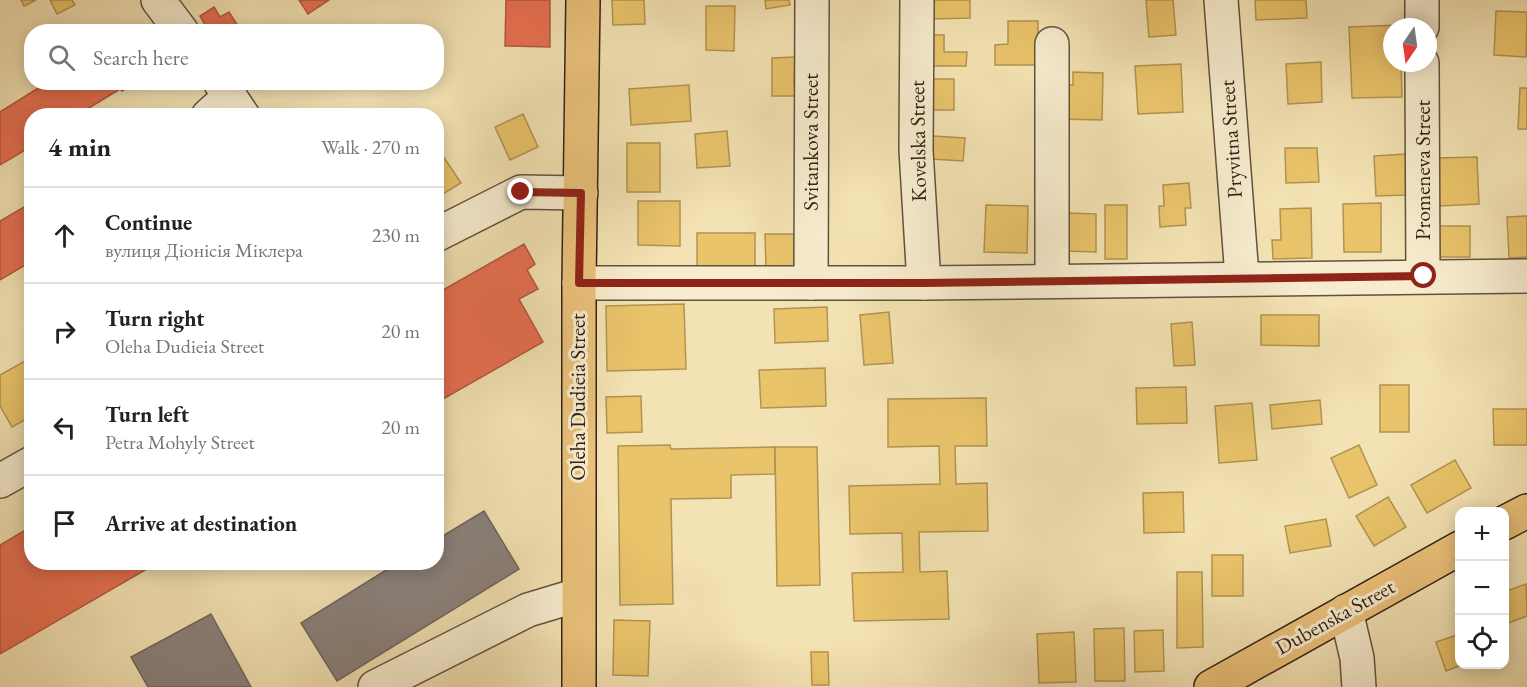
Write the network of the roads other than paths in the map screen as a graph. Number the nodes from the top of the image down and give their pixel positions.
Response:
1 (158, 0) edge
2 (583, 0) edge
3 (812, 0) edge
4 (917, 0) edge
5 (1221, 0) edge
6 (1422, 0) edge
7 (1422, 18) edge
8 (176, 24) edge
9 (1052, 44) dead end
10 (1422, 72) edge
11 (581, 193) junction
12 (444, 231) edge
13 (1424, 276) junction
14 (1527, 276) edge
15 (1242, 277) junction
16 (1052, 281) junction
17 (579, 283) junction
18 (924, 283) junction
19 (811, 284) junction
20 (24, 468) edge
21 (0, 482) edge
22 (1527, 511) edge
23 (1509, 520) edge
24 (1455, 551) edge
25 (578, 595) junction
26 (1346, 611) junction
27 (375, 687) edge
28 (579, 687) edge
29 (1211, 687) edge
30 (1359, 687) edge

1 - 8 street
2 - 11 main road, Oleha Dudieia Street
3 - 19 street, Svitankova Street
4 - 18 street, Kovelska Street
5 - 15 street, Pryvitna Street
6 - 7 street
9 - 16 street
10 - 13 street, Promeneva Street
11 - 12 street
11 - 17 main road, Oleha Dudieia Street
13 - 14 street
13 - 15 street
15 - 16 street
16 - 18 street
17 - 19 street
17 - 25 main road, Oleha Dudieia Street
18 - 19 street
20 - 21 street
22 - 23 main road
24 - 26 main road, Dubenska Street
25 - 27 street
25 - 28 main road, Oleha Dudieia Street
26 - 29 main road, Dubenska Street
26 - 30 street

